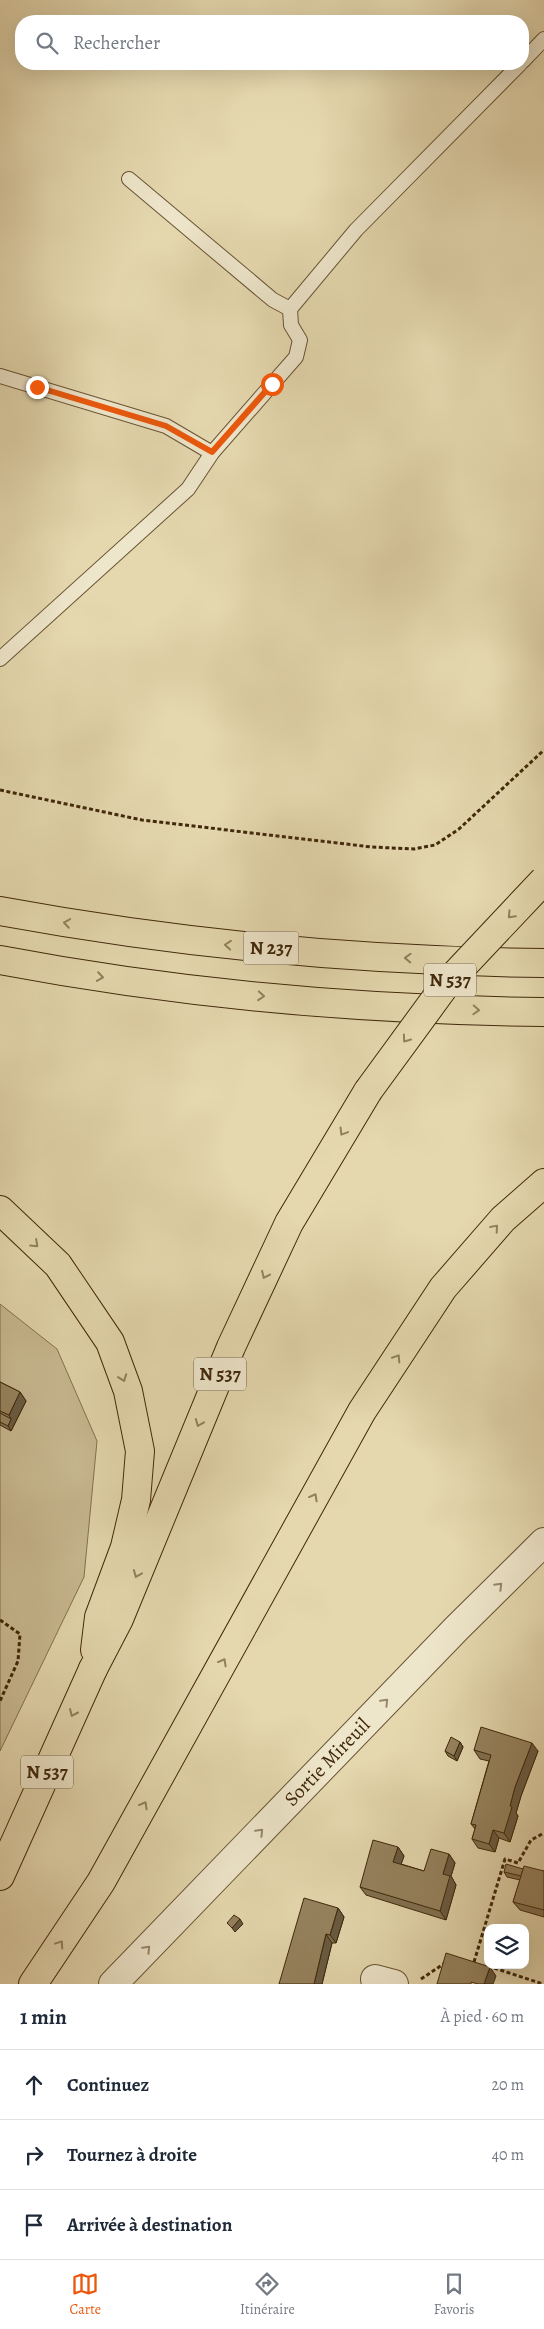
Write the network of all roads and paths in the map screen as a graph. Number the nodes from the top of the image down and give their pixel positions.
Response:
1 (544, 39) edge
2 (529, 55) edge
3 (514, 70) edge
4 (129, 179) dead end
5 (290, 309) junction
6 (0, 376) edge
7 (212, 452) junction
8 (0, 659) edge
9 (544, 750) edge
10 (0, 790) edge
11 (544, 880) edge
12 (0, 911) edge
13 (0, 960) edge
14 (544, 963) edge
15 (544, 1012) edge
16 (544, 1183) edge
17 (0, 1210) edge
18 (544, 1542) edge
19 (0, 1620) edge
20 (93, 1669) junction
21 (0, 1701) edge
22 (544, 1833) edge
23 (0, 1876) edge
24 (467, 1960) edge
25 (446, 1962) edge
26 (474, 1962) junction
27 (33, 1984) edge
28 (113, 1984) edge
29 (418, 1984) edge
30 (543, 1984) edge

1 - 2 lane
3 - 5 lane
4 - 5 lane
5 - 7 lane
6 - 7 lane
7 - 8 lane
9 - 10 path
11 -> 20 main road, N 537, bridge
14 -> 12 main road, N 237
13 -> 15 main road, N 237
27 -> 16 main road
17 -> 20 main road
28 -> 18 street, Sortie Mireuil
19 - 21 path
20 -> 23 main road, N 537
22 - 26 path
24 - 26 path
25 - 29 path
26 - 30 path

